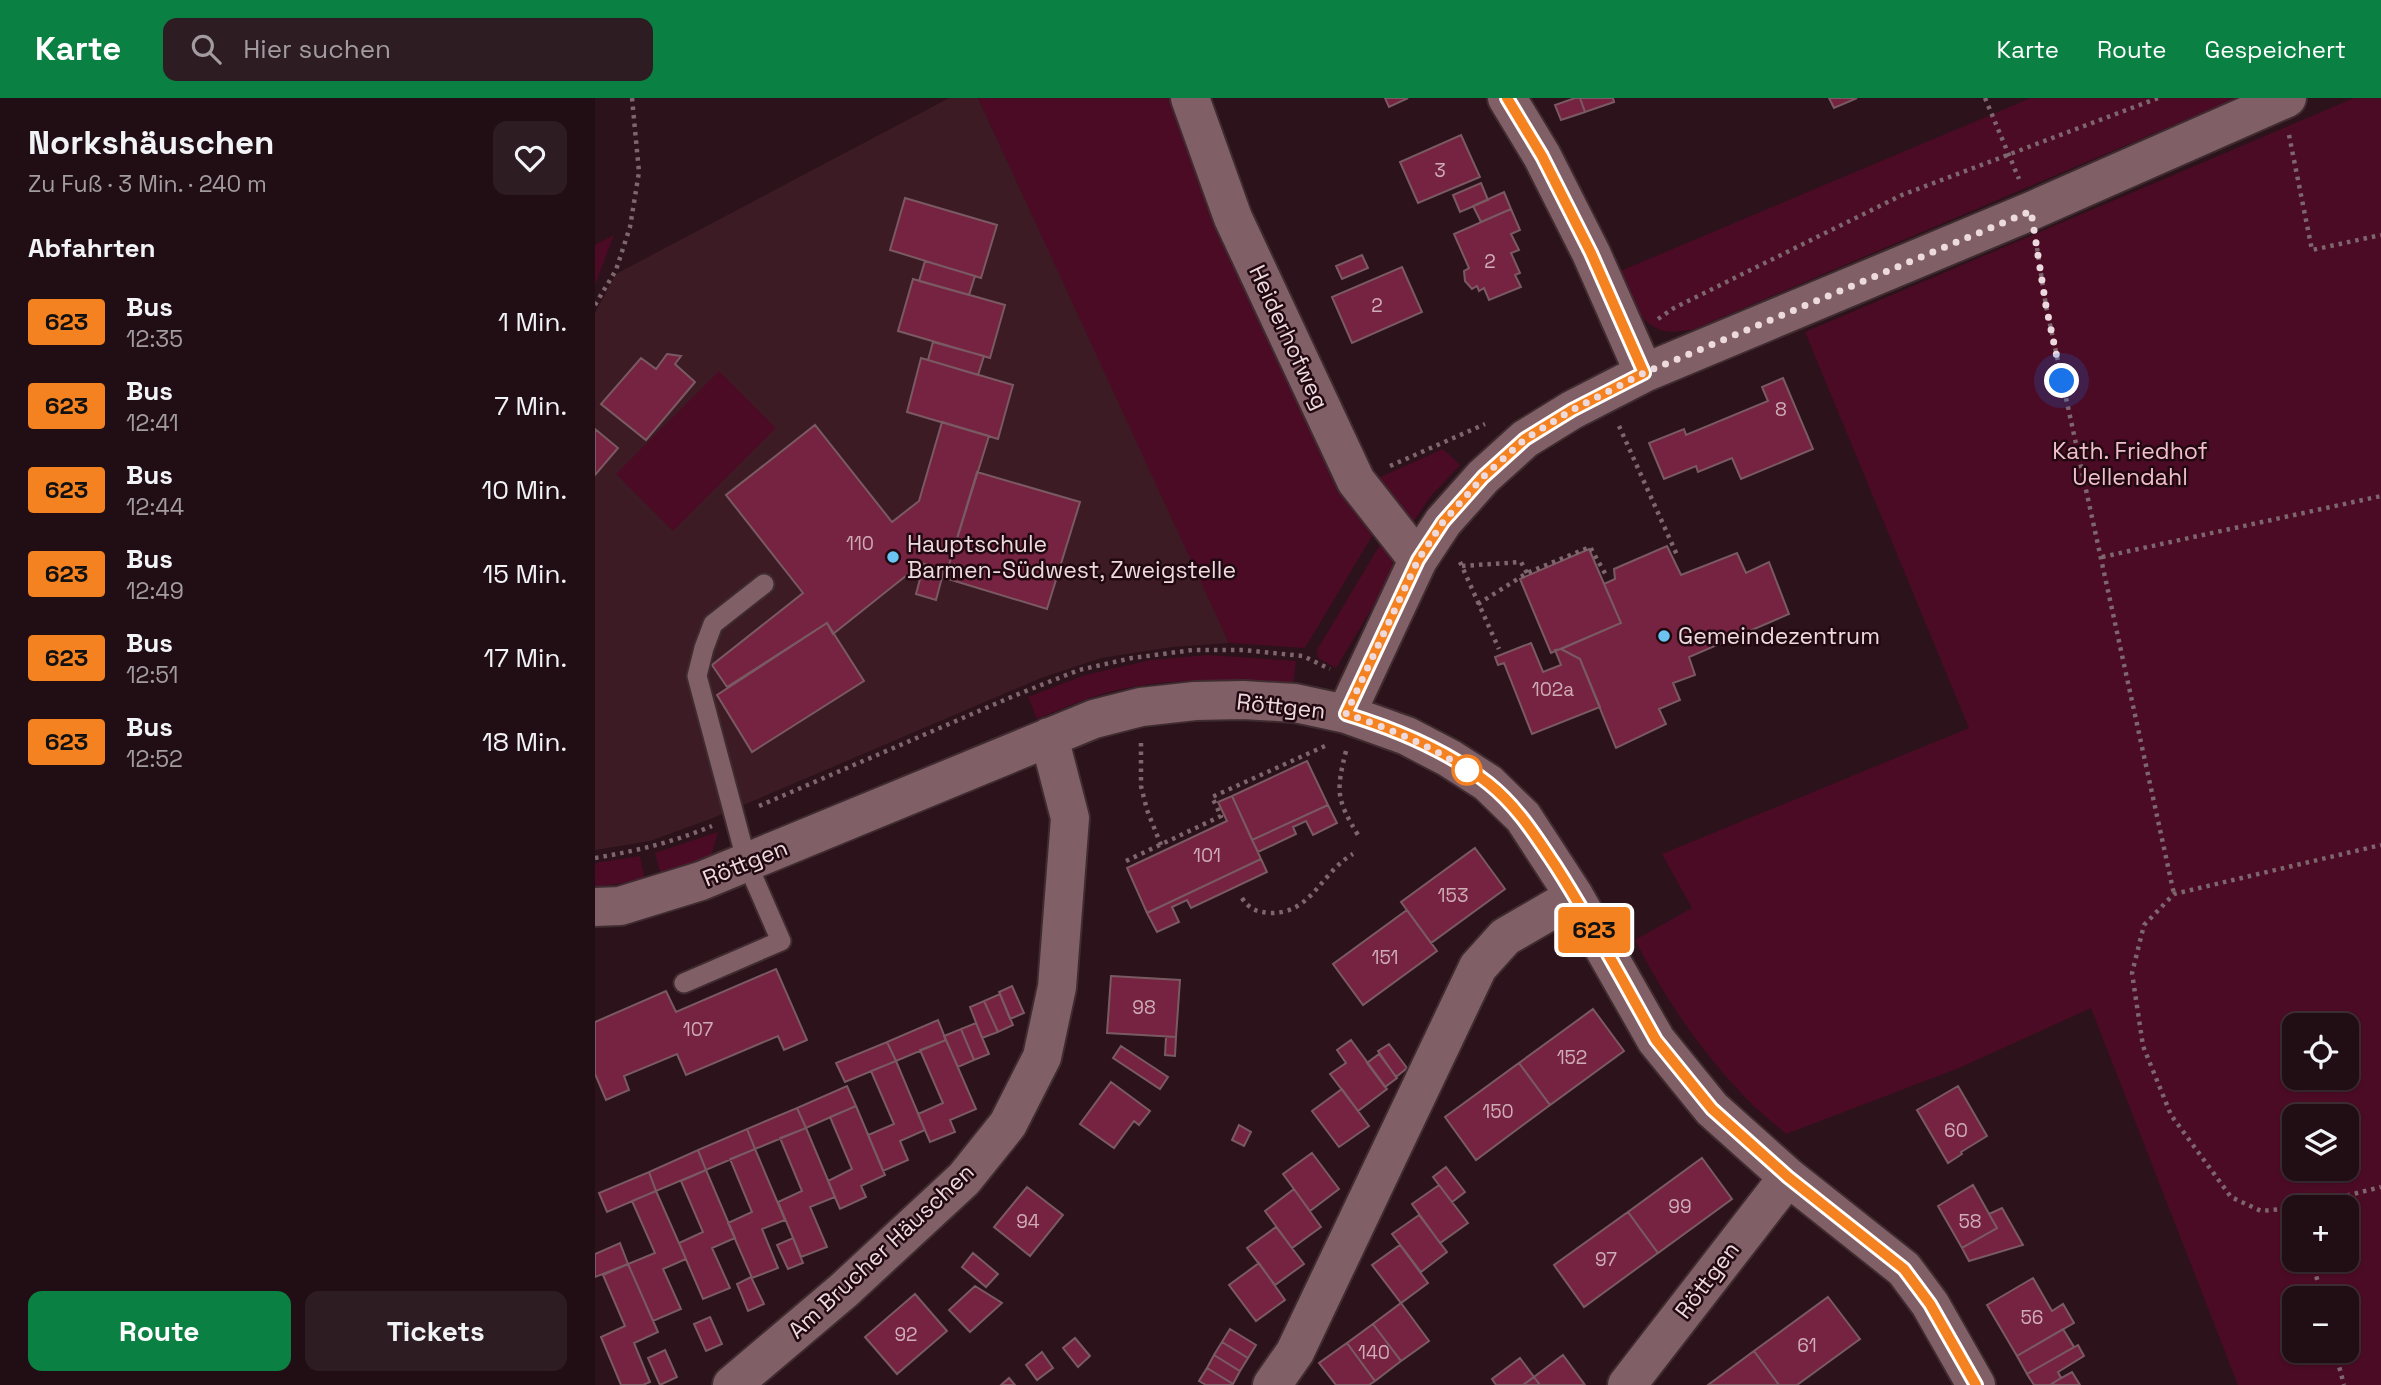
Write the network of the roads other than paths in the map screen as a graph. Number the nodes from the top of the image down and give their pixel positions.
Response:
1 (1190, 98) edge
2 (1507, 98) edge
3 (2285, 99) edge
4 (1637, 356) junction
5 (1418, 560) junction
6 (764, 584) dead end
7 (1347, 714) junction
8 (1049, 737) junction
9 (747, 863) junction
10 (1573, 894) junction
11 (595, 907) edge
12 (684, 982) dead end
13 (1788, 1177) junction
14 (732, 1385) edge
15 (1272, 1385) edge
16 (1627, 1385) edge
17 (1976, 1385) edge

1 - 5 street, Heiderhofweg
2 - 4 street
3 - 4 street
4 - 5 street
5 - 7 street
6 - 9 lane
7 - 8 street, Röttgen
7 - 10 street, Röttgen
8 - 9 street, Röttgen
8 - 14 street, Am Brucher Häuschen
9 - 11 street, Röttgen
9 - 12 lane
10 - 13 street, Röttgen
10 - 15 street
13 - 16 street, Röttgen
13 - 17 street, Röttgen

